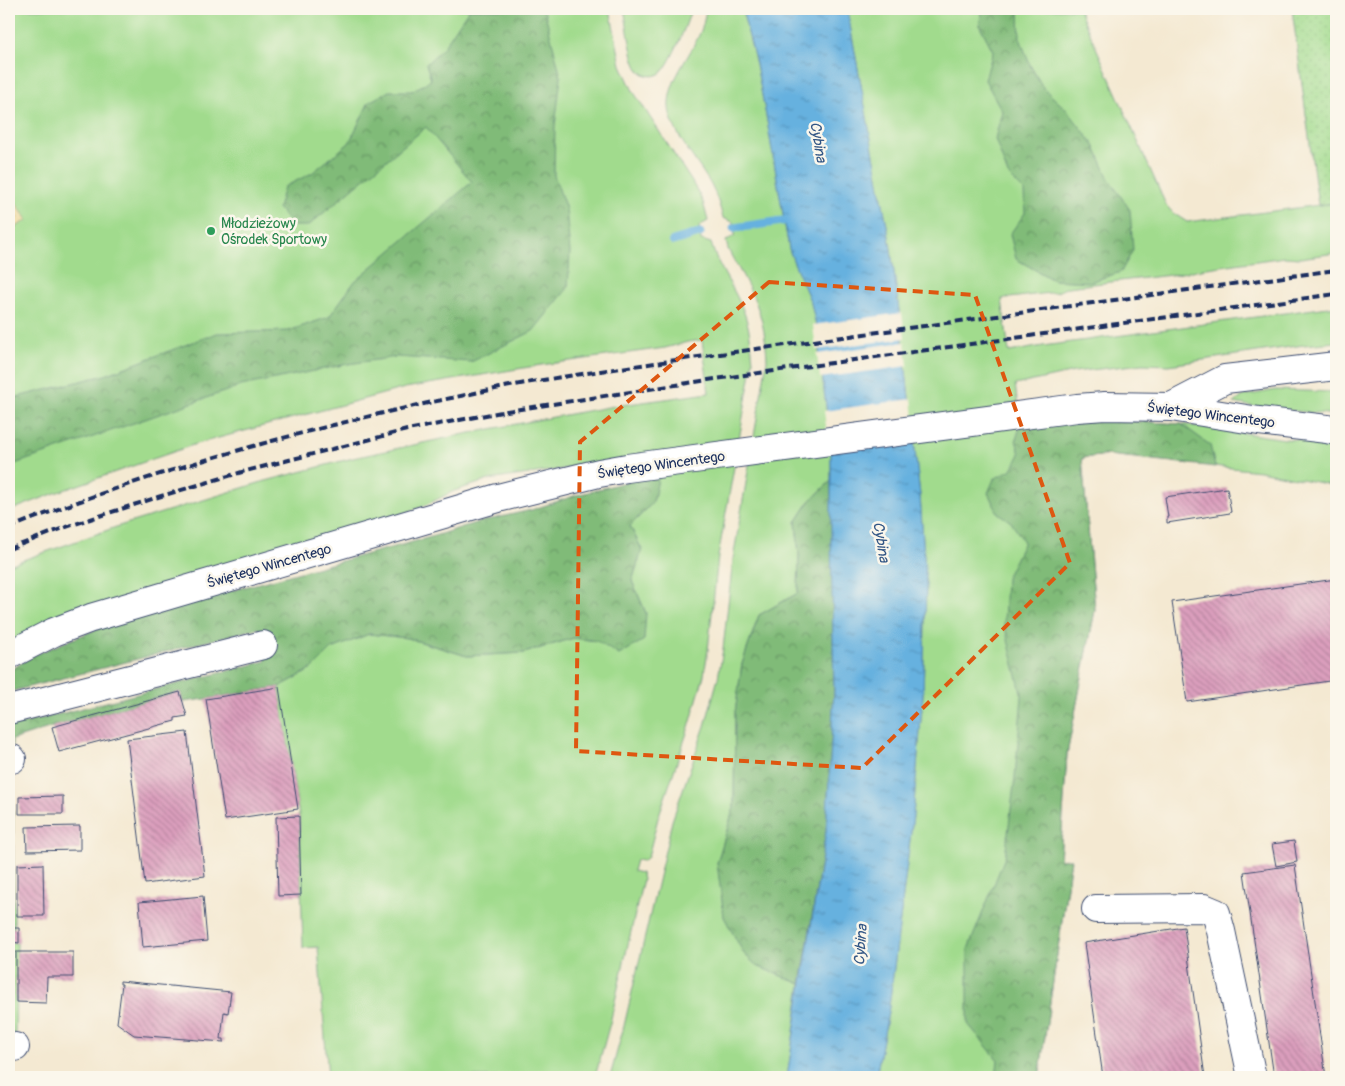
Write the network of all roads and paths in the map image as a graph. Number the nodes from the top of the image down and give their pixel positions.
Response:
1 (1336, 366) edge
2 (1171, 407) junction
3 (1336, 431) edge
4 (263, 645) dead end
5 (9, 655) edge
6 (9, 710) edge
7 (1096, 908) dead end
8 (1252, 1077) edge

1 - 2 street
2 - 3 street, Świętego Wincentego
2 - 5 street, Świętego Wincentego
4 - 6 street
7 - 8 street

